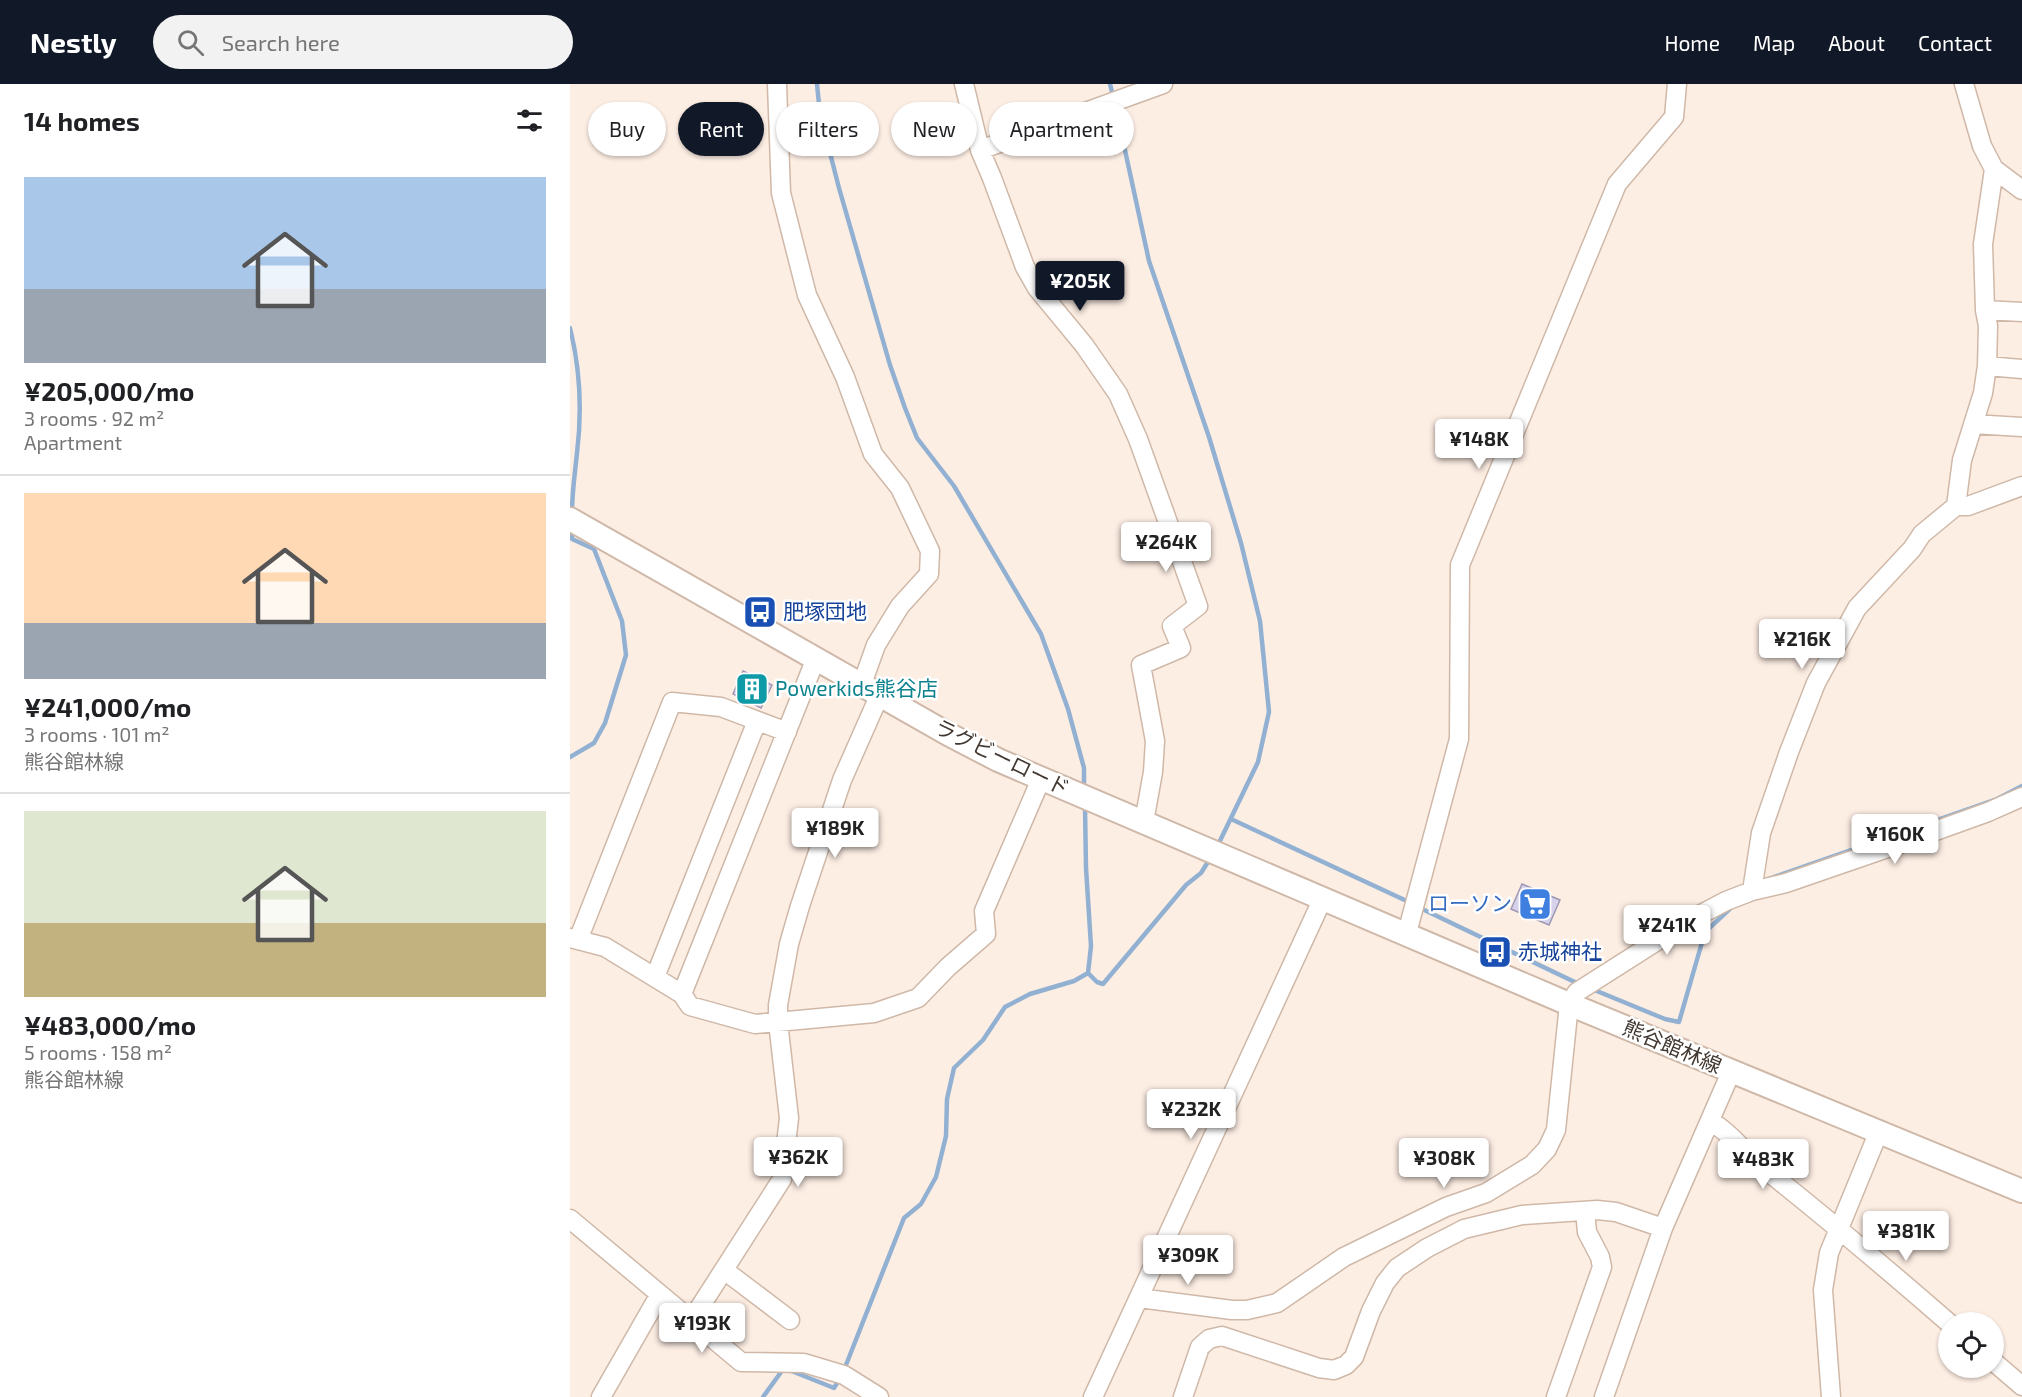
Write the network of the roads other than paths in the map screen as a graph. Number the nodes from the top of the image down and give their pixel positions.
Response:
1 (777, 84) edge
2 (964, 84) edge
3 (1163, 84) edge
4 (1677, 84) edge
5 (1964, 84) edge
6 (980, 150) junction
7 (1994, 169) junction
8 (2022, 190) edge
9 (1985, 310) junction
10 (2022, 312) edge
11 (1987, 366) junction
12 (2022, 369) edge
13 (1973, 424) junction
14 (2022, 427) edge
15 (2022, 486) edge
16 (1956, 506) junction
17 (576, 522) edge
18 (816, 658) junction
19 (871, 689) junction
20 (757, 721) junction
21 (787, 732) junction
22 (1041, 779) junction
23 (2022, 797) edge
24 (1144, 822) junction
25 (1752, 891) junction
26 (1323, 898) junction
27 (1409, 924) junction
28 (574, 939) edge
29 (655, 977) junction
30 (682, 993) junction
31 (1569, 1004) junction
32 (778, 1022) junction
33 (1731, 1071) junction
34 (1710, 1121) junction
35 (1879, 1131) junction
36 (2022, 1191) edge
37 (1585, 1211) junction
38 (570, 1219) edge
39 (1663, 1228) junction
40 (1840, 1228) junction
41 (724, 1270) junction
42 (660, 1294) junction
43 (1139, 1298) junction
44 (1938, 1313) edge
45 (789, 1320) dead end
46 (691, 1321) junction
47 (2004, 1371) edge
48 (2022, 1386) edge
49 (1100, 1395) edge
50 (601, 1397) edge
51 (879, 1397) edge
52 (1183, 1397) edge
53 (1556, 1397) edge
54 (1604, 1397) edge
55 (1831, 1397) edge

1 - 19 street
2 - 6 street
3 - 6 street
4 - 27 street
5 - 7 street
6 - 24 street
7 - 8 street
7 - 9 street
9 - 10 street
9 - 11 street
11 - 12 street
11 - 13 street
13 - 14 street
13 - 16 street
15 - 16 street
16 - 25 street
17 - 18 main road, ラグビーロード
18 - 19 main road, ラグビーロード
18 - 21 street
19 - 22 main road, ラグビーロード
19 - 32 street
20 - 21 street
20 - 28 street
20 - 29 street
21 - 30 street
22 - 24 main road, ラグビーロード
22 - 32 street
23 - 25 street
24 - 26 main road, ラグビーロード
25 - 31 street
26 - 27 main road, 熊谷館林線
26 - 43 street
27 - 31 main road, 熊谷館林線
28 - 29 street
29 - 30 street
30 - 32 street
31 - 33 main road, 熊谷館林線
31 - 43 street
32 - 41 street
33 - 34 street
33 - 35 main road, 熊谷館林線
34 - 39 street
34 - 40 street
35 - 36 main road, 熊谷館林線
35 - 40 street
37 - 39 street
37 - 52 street
37 - 53 street
38 - 42 street
39 - 54 street
40 - 44 street
40 - 55 street
41 - 45 street
41 - 46 street
42 - 46 street
42 - 50 street
43 - 49 street
46 - 51 street
47 - 48 street

